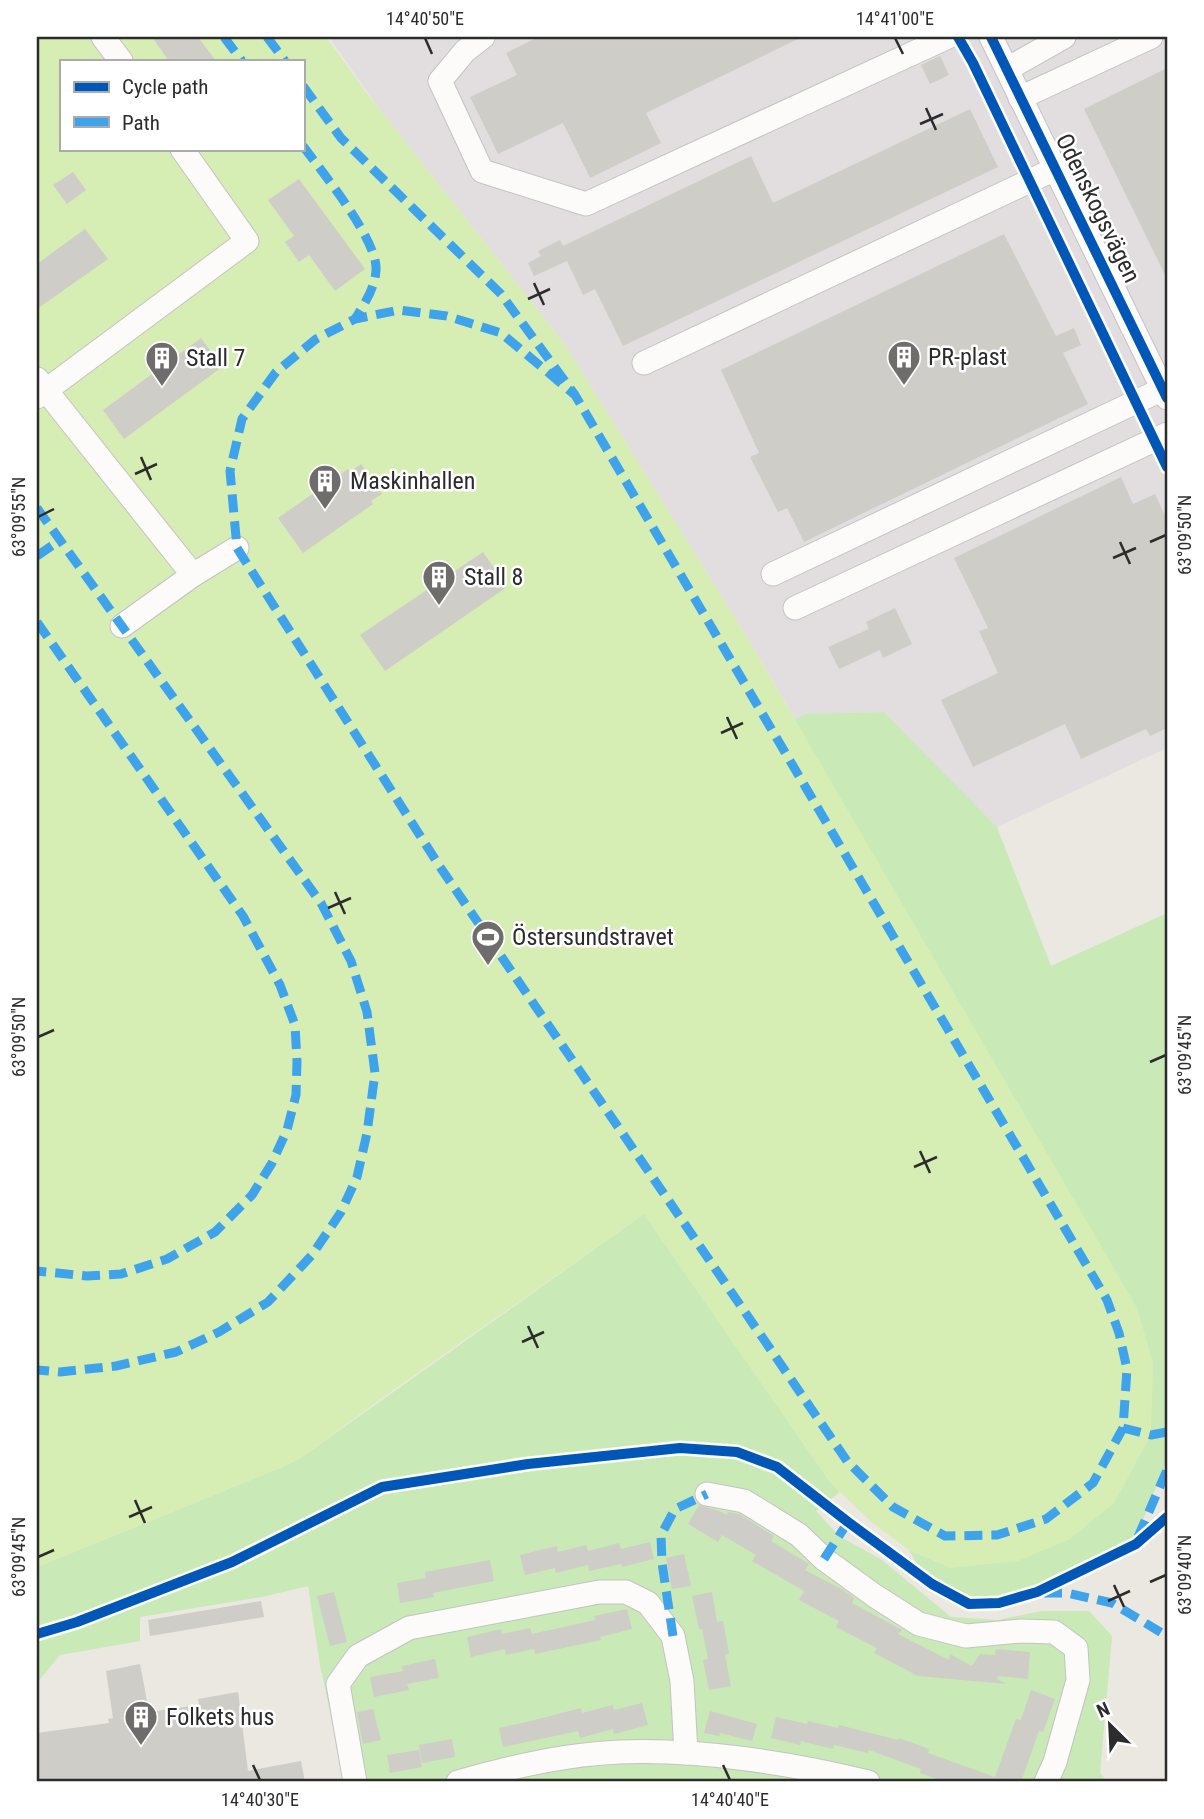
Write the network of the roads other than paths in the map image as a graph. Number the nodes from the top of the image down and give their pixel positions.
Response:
1 (103, 37) edge
2 (483, 37) edge
3 (948, 37) edge
4 (991, 37) edge
5 (1064, 37) edge
6 (1151, 37) edge
7 (458, 44) edge
8 (120, 60) edge
9 (1007, 69) junction
10 (1020, 98) junction
11 (183, 150) edge
12 (1055, 169) junction
13 (644, 363) dead end
14 (40, 389) edge
15 (1165, 394) edge
16 (1167, 434) edge
17 (237, 548) dead end
18 (773, 574) dead end
19 (194, 575) junction
20 (794, 608) dead end
21 (122, 626) dead end
22 (706, 1494) dead end
23 (686, 1753) junction
24 (355, 1782) edge
25 (458, 1782) edge
26 (868, 1782) edge
27 (1046, 1782) edge

1 - 8 street
2 - 7 street
3 - 7 street
4 - 9 street, Odenskogsvägen
5 - 9 street
6 - 10 street
9 - 10 street, Odenskogsvägen
10 - 12 street, Odenskogsvägen
11 - 14 street
12 - 13 street
12 - 15 street, Odenskogsvägen
14 - 19 street
15 - 18 street
16 - 20 street
17 - 19 street
19 - 21 street
22 - 27 street
23 - 24 street
23 - 25 street
23 - 26 street

